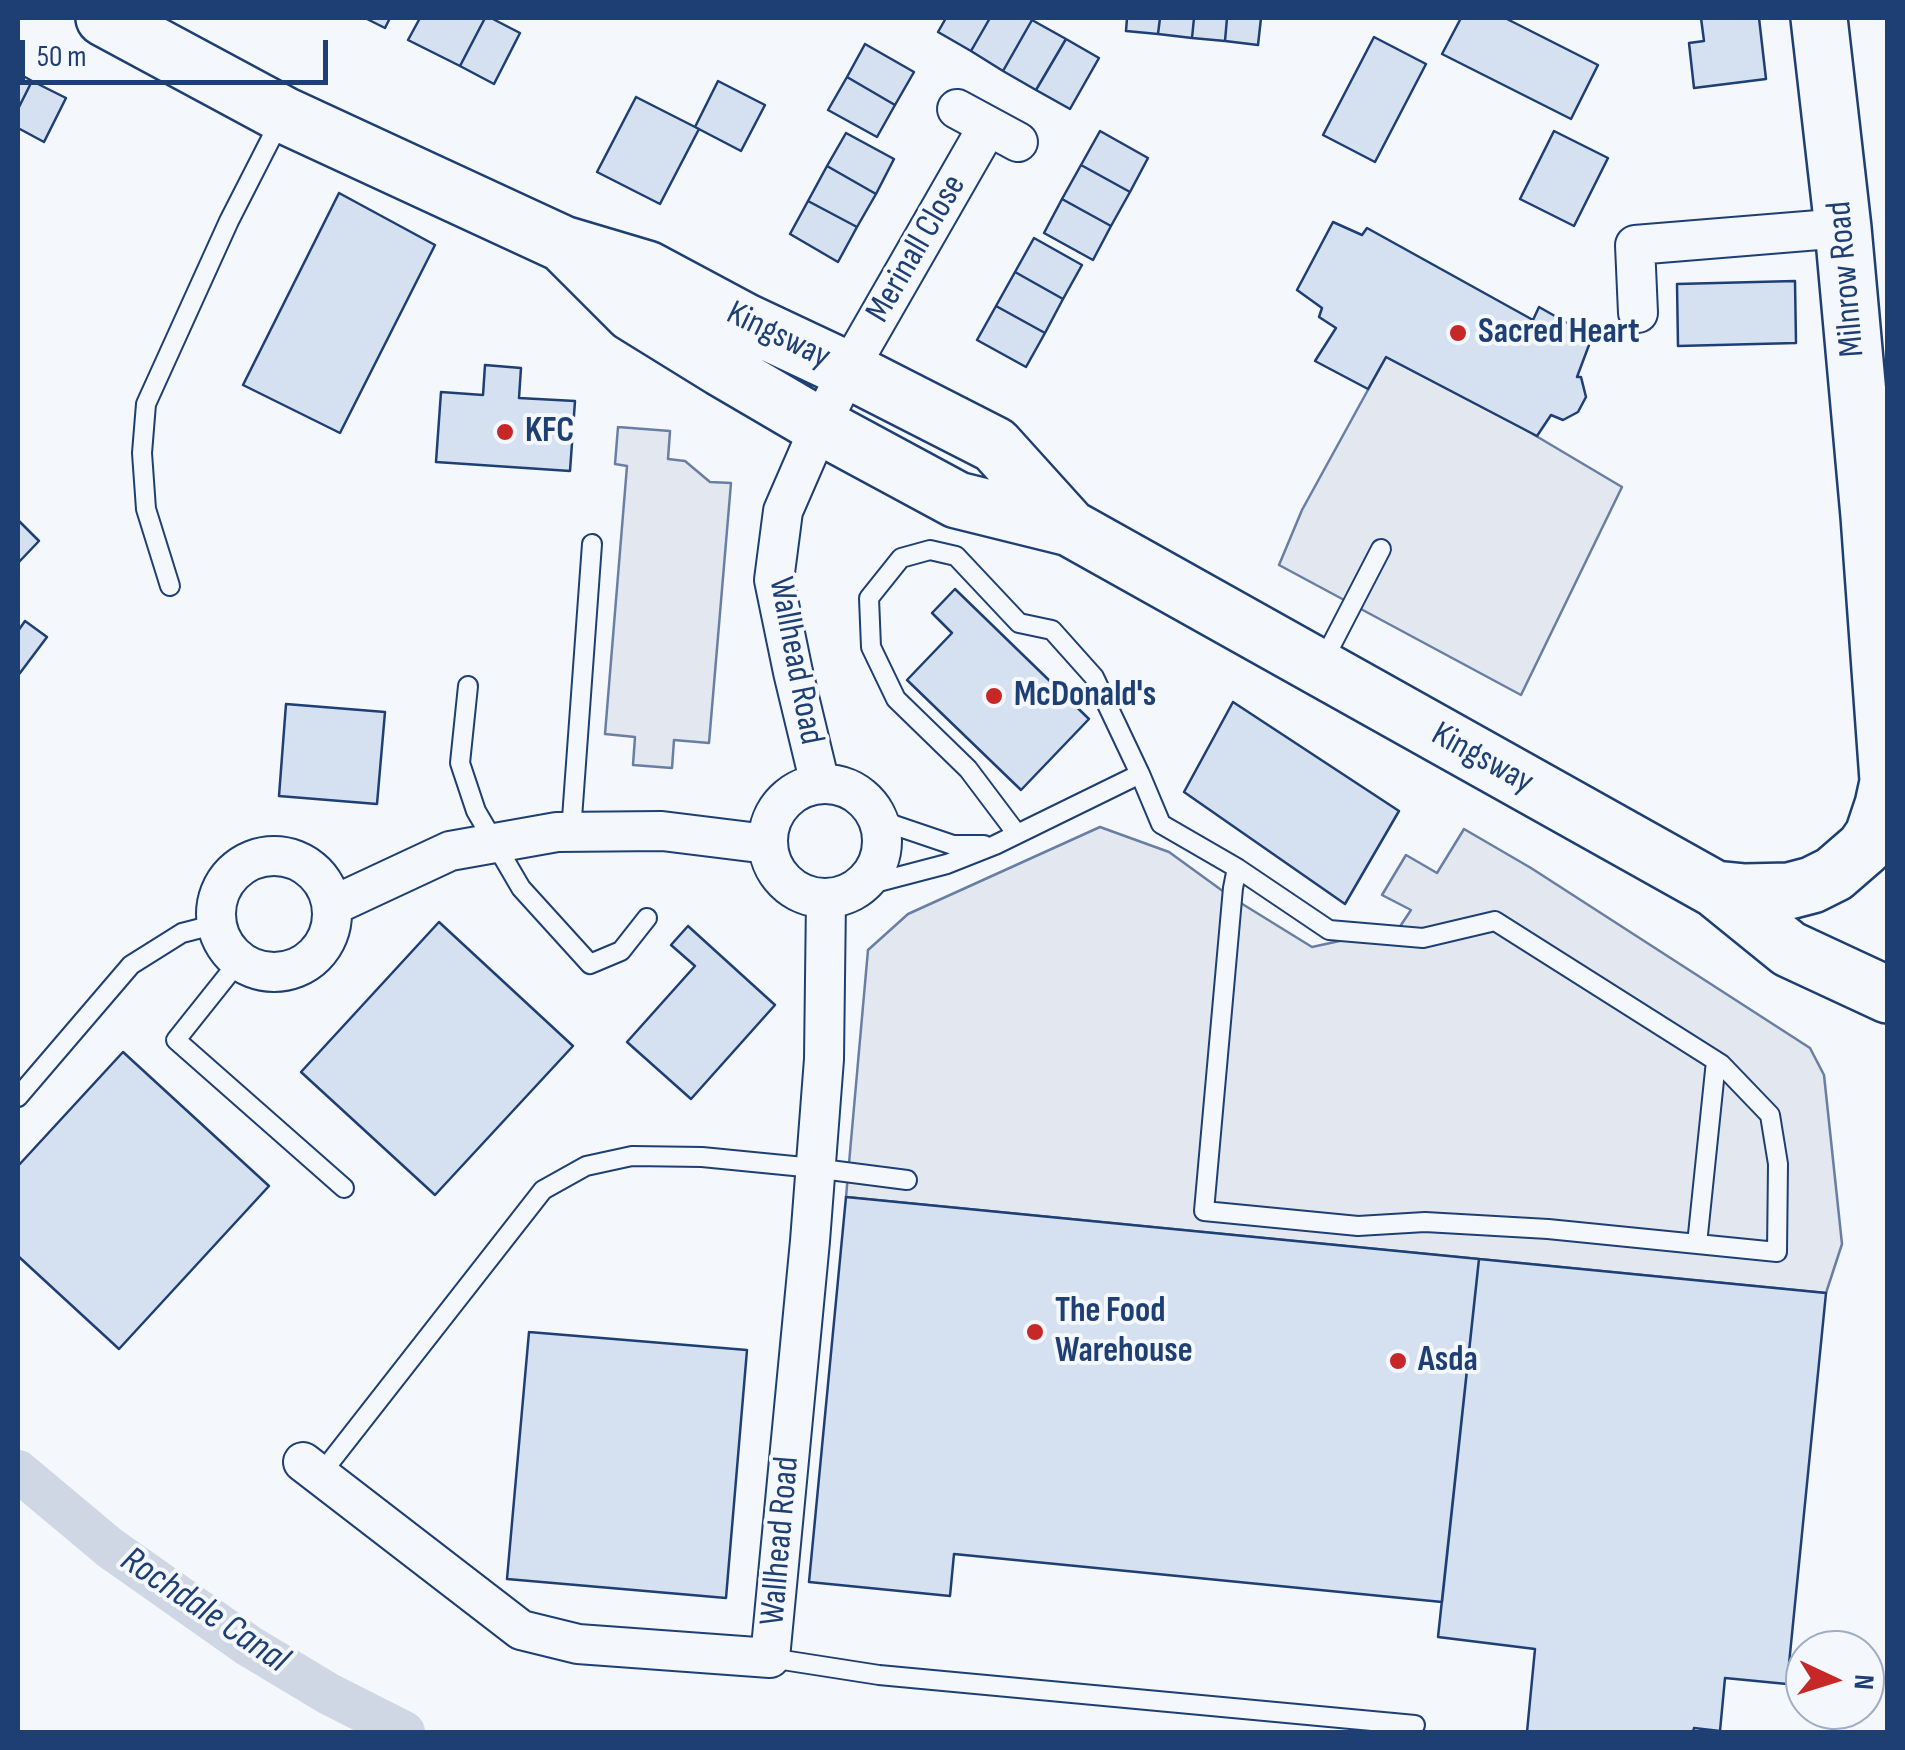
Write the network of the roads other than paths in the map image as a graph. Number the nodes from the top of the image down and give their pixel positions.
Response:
1 (104, 18) edge
2 (1819, 18) edge
3 (284, 114) junction
4 (988, 126) dead end
5 (1843, 228) junction
6 (563, 244) junction
7 (1638, 313) dead end
8 (848, 370) junction
9 (820, 426) junction
10 (1878, 513) edge
11 (1070, 528) junction
12 (592, 544) dead end
13 (1380, 549) dead end
14 (170, 586) dead end
15 (1320, 668) junction
16 (468, 686) dead end
17 (1140, 774) junction
18 (1888, 781) edge
19 (820, 784) junction
20 (871, 808) junction
21 (570, 832) junction
22 (1018, 834) junction
23 (494, 843) junction
24 (768, 844) junction
25 (995, 845) junction
26 (1237, 868) junction
27 (1714, 889) junction
28 (843, 893) junction
29 (332, 906) junction
30 (647, 918) dead end
31 (217, 924) junction
32 (239, 960) junction
33 (1888, 995) edge
34 (1716, 1061) junction
35 (18, 1097) edge
36 (814, 1168) junction
37 (907, 1180) dead end
38 (344, 1188) dead end
39 (1697, 1244) junction
40 (311, 1469) joint
41 (770, 1658) junction
42 (1415, 1725) dead end

1 - 3 main road, Kingsway
2 - 5 main road, Milnrow Road
3 - 6 main road, Kingsway
3 - 14 lane
4 - 8 street, Merinall Close
5 - 7 street
5 - 10 main road, Milnrow Road
6 - 8 main road, Kingsway
6 - 9 main road, Kingsway
8 - 9 street, Merinall Close
8 - 11 main road, Kingsway
9 - 11 main road, Kingsway
9 - 19 street, Wallhead Road
10 - 18 main road, Milnrow Road
11 - 15 main road, Kingsway
12 - 21 lane
13 - 15 lane
15 - 27 main road, Kingsway
16 - 23 lane
17 - 22 lane
17 - 22 lane
17 - 26 lane
18 - 27 main road, Milnrow Road
19 - 20 street
19 - 24 street
20 - 25 lane
20 - 28 street
21 - 23 street
21 - 24 street
22 - 25 lane
23 - 29 street
23 - 30 lane
24 - 28 street
25 - 28 lane
26 - 34 lane
26 - 39 lane
27 - 33 main road, Kingsway
28 - 36 street, Wallhead Road
29 - 31 street
29 - 32 street
31 - 32 street
31 - 35 lane
32 - 38 lane
34 - 39 lane
34 - 39 lane
36 - 37 lane
36 - 40 lane
36 - 41 street, Wallhead Road
40 - 41 street, Wallhead Road
41 - 42 lane

